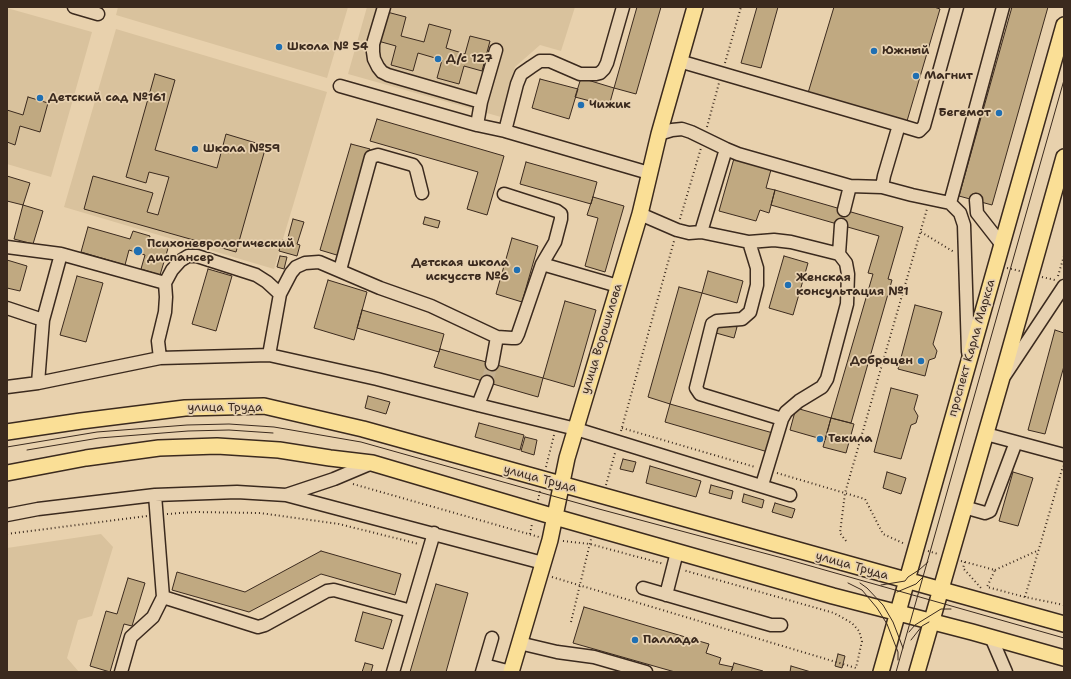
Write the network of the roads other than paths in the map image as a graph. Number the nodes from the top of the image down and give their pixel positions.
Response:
1 (74, 7) edge
2 (384, 7) edge
3 (623, 7) edge
4 (695, 7) edge
5 (957, 7) edge
6 (1003, 7) edge
7 (98, 14) dead end
8 (1064, 24) edge
9 (496, 50) dead end
10 (679, 61) junction
11 (340, 86) dead end
12 (481, 102) junction
13 (477, 125) junction
14 (899, 126) junction
15 (505, 131) junction
16 (659, 134) junction
17 (726, 149) junction
18 (1064, 157) edge
19 (649, 173) junction
20 (850, 186) junction
21 (882, 187) junction
22 (422, 194) dead end
23 (504, 194) dead end
24 (976, 200) dead end
25 (950, 203) junction
26 (844, 210) dead end
27 (640, 214) junction
28 (841, 225) dead end
29 (701, 232) junction
30 (749, 242) junction
31 (1002, 245) junction
32 (7, 247) edge
33 (61, 254) junction
34 (839, 254) junction
35 (542, 264) junction
36 (340, 270) junction
37 (165, 283) junction
38 (618, 286) junction
39 (1064, 286) edge
40 (280, 294) junction
41 (7, 308) edge
42 (43, 320) junction
43 (497, 337) junction
44 (269, 355) junction
45 (160, 358) junction
46 (969, 361) junction
47 (492, 364) tunnel mouth
48 (1001, 381) junction
49 (487, 382) tunnel mouth
50 (38, 383) junction
51 (7, 387) edge
52 (478, 405) junction
53 (782, 419) junction
54 (576, 429) junction
55 (7, 432) edge
56 (986, 434) junction
57 (1016, 442) junction
58 (1064, 455) edge
59 (372, 463) junction
60 (7, 473) edge
61 (561, 484) junction
62 (762, 486) junction
63 (155, 495) junction
64 (286, 495) junction
65 (790, 495) dead end
66 (964, 507) junction
67 (7, 515) edge
68 (555, 517) junction
69 (434, 534) junction
70 (677, 552) junction
71 (543, 563) junction
72 (906, 581) junction
73 (643, 588) dead end
74 (941, 590) junction
75 (666, 594) junction
76 (162, 597) junction
77 (411, 611) junction
78 (898, 614) junction
79 (932, 622) junction
80 (1064, 624) edge
81 (781, 625) dead end
82 (991, 637) junction
83 (492, 638) dead end
84 (519, 643) junction
85 (1064, 658) edge
86 (483, 669) edge
87 (122, 672) edge
88 (393, 672) edge
89 (511, 672) edge
90 (646, 672) edge
91 (881, 672) edge
92 (917, 672) edge
93 (1006, 672) edge

1 - 7 lane
2 - 12 lane
3 - 15 lane
4 - 10 main road, улица Ворошилова
5 - 14 lane
6 - 25 lane
8 - 31 main road, проспект Карла Маркса
9 - 12 lane
10 - 14 lane
10 - 16 main road, улица Ворошилова
11 - 13 lane
12 - 13 lane
13 - 15 lane
14 - 21 lane
15 - 19 lane
16 - 17 lane
16 - 19 main road, улица Ворошилова
17 - 20 lane
17 - 29 lane
18 - 48 main road
19 - 27 main road, улица Ворошилова
20 - 21 lane
20 - 26 lane
21 - 25 lane
22 - 36 lane
23 - 35 lane
24 - 31 lane
25 - 46 lane
27 - 29 lane
27 - 38 main road, улица Ворошилова
28 - 34 lane
29 - 30 lane
30 - 34 lane
30 - 53 lane
31 - 46 main road, проспект Карла Маркса
32 - 33 lane
33 - 37 lane
33 - 42 lane
34 - 53 lane
35 - 38 lane
35 - 43 lane
36 - 40 lane
36 - 43 lane
37 - 40 lane
37 - 45 lane
38 - 54 main road, улица Ворошилова
39 - 48 lane
40 - 44 lane
41 - 42 lane
42 - 50 lane
43 - 47 lane
44 - 45 lane
44 - 52 lane
45 - 50 lane
46 - 72 main road, проспект Карла Маркса
48 - 56 main road
49 - 52 lane
50 - 51 lane
52 - 54 lane
53 - 62 lane
54 - 61 main road, улица Ворошилова
54 - 62 lane
55 - 61 main road, улица Труда
56 - 57 lane
56 - 66 main road
57 - 58 lane
57 - 66 lane
59 - 60 main road
59 - 64 lane
59 - 68 main road
61 - 68 main road, улица Ворошилова
61 - 72 main road, улица Труда
62 - 65 lane
63 - 64 lane
63 - 67 lane
63 - 76 lane
64 - 69 lane
66 - 74 main road
68 - 70 main road
68 - 71 main road, улица Ворошилова
69 - 71 lane
69 - 77 lane
70 - 75 lane
70 - 78 main road
71 - 84 main road, улица Ворошилова
72 - 74 main road, улица Труда
72 - 78 main road, проспект Карла Маркса
73 - 75 lane
74 - 79 main road
74 - 80 main road, улица Труда
75 - 81 lane
76 - 77 lane
76 - 87 lane
77 - 88 lane
78 - 79 main road
78 - 91 main road, проспект Карла Маркса
79 - 82 main road
79 - 92 main road
82 - 85 main road
82 - 93 lane
83 - 86 lane
84 - 89 main road, улица Ворошилова
84 - 90 lane
86 - 89 lane

